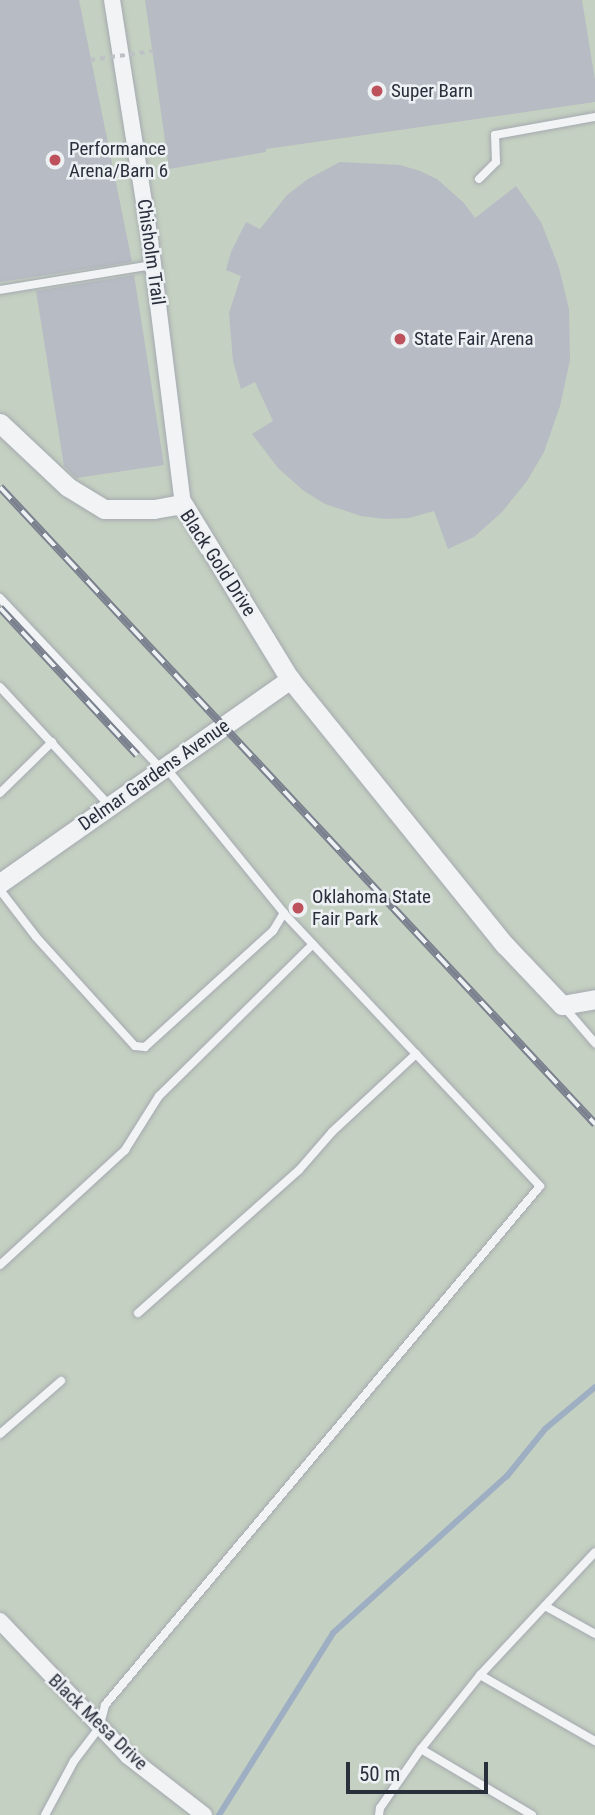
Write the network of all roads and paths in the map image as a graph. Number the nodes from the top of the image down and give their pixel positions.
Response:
1 (112, 0) edge
2 (153, 51) dead end
3 (90, 60) dead end
4 (595, 117) edge
5 (479, 179) dead end
6 (153, 265) junction
7 (0, 290) edge
8 (0, 422) edge
9 (183, 504) junction
10 (0, 598) edge
11 (282, 685) junction
12 (0, 687) edge
13 (52, 742) junction
14 (164, 769) junction
15 (0, 793) edge
16 (110, 806) junction
17 (0, 883) edge
18 (0, 890) edge
19 (284, 913) junction
20 (313, 944) junction
21 (595, 999) edge
22 (562, 1005) junction
23 (595, 1043) edge
24 (416, 1054) junction
25 (0, 1265) edge
26 (138, 1313) dead end
27 (61, 1381) dead end
28 (0, 1434) edge
29 (595, 1552) edge
30 (545, 1606) junction
31 (0, 1621) edge
32 (595, 1634) edge
33 (480, 1675) junction
34 (99, 1728) junction
35 (595, 1741) edge
36 (421, 1749) junction
37 (45, 1815) edge
38 (204, 1815) edge
39 (379, 1815) edge
40 (532, 1815) edge

1 - 6 street, Chisholm Trail
2 - 3 path, bridge
4 - 5 lane
6 - 7 lane
6 - 9 street, Chisholm Trail
8 - 9 street, Black Gold Drive
9 - 11 street, Black Gold Drive
10 - 14 lane
11 - 14 street, Delmar Gardens Avenue
11 - 22 street
12 - 13 lane
13 - 15 lane
13 - 16 lane
14 - 16 street, Delmar Gardens Avenue
14 - 19 lane
16 - 17 street, Delmar Gardens Avenue
18 - 19 lane
19 - 20 lane
20 - 24 lane
20 - 25 lane
21 - 22 street
22 - 23 lane
24 - 26 lane
24 - 34 lane
27 - 28 lane
29 - 30 lane
30 - 32 lane
30 - 33 lane
31 - 34 street, Black Mesa Drive
33 - 35 lane
33 - 36 lane
34 - 37 lane
34 - 38 street, Black Mesa Drive
36 - 39 lane
36 - 40 lane

